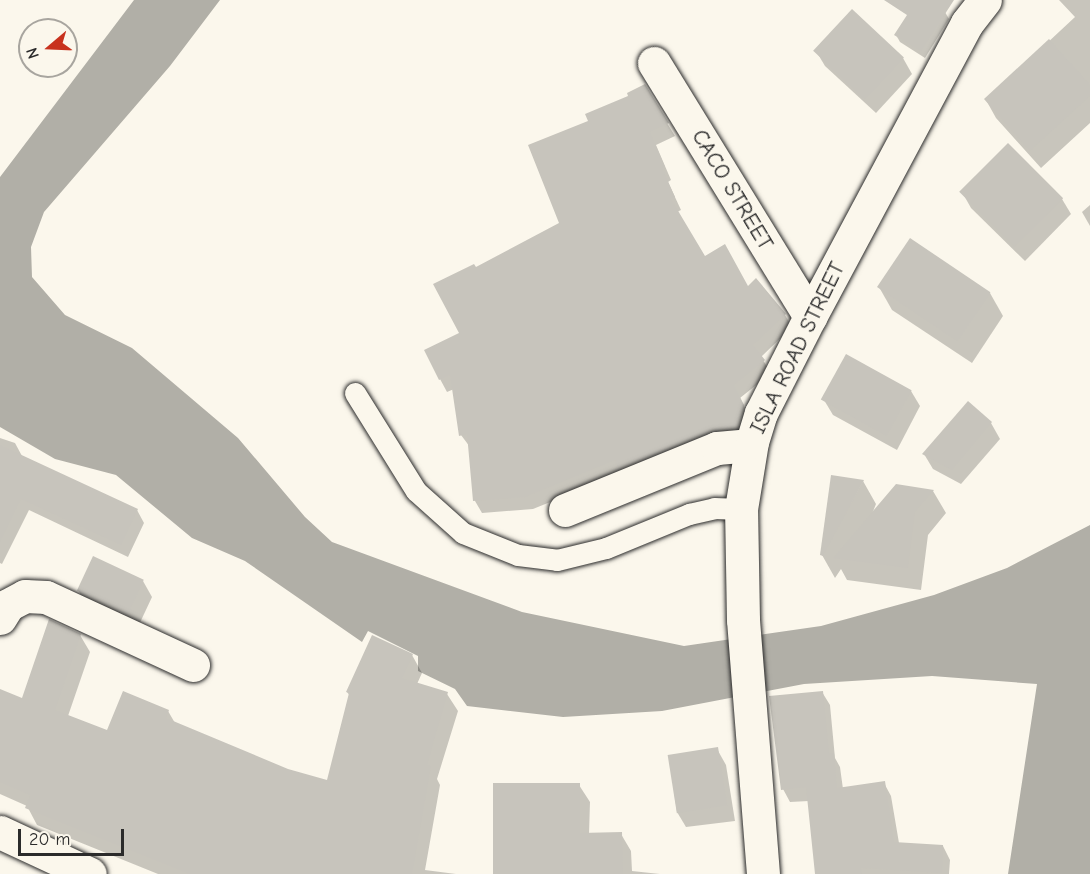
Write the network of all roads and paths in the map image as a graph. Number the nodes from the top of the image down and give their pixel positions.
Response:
1 (985, 0) edge
2 (654, 63) dead end
3 (810, 317) junction
4 (355, 393) dead end
5 (737, 446) junction
6 (741, 509) junction
7 (565, 510) dead end
8 (0, 618) edge
9 (194, 665) dead end
10 (0, 832) edge
11 (90, 874) edge
12 (763, 874) edge

1 - 3 street, ISLA ROAD STREET
2 - 3 street, CACO STREET
3 - 5 street, ISLA ROAD STREET
4 - 6 lane
5 - 6 street, ISLA ROAD STREET
5 - 7 street
6 - 12 street, ISLA ROAD STREET
8 - 9 street
10 - 11 street

